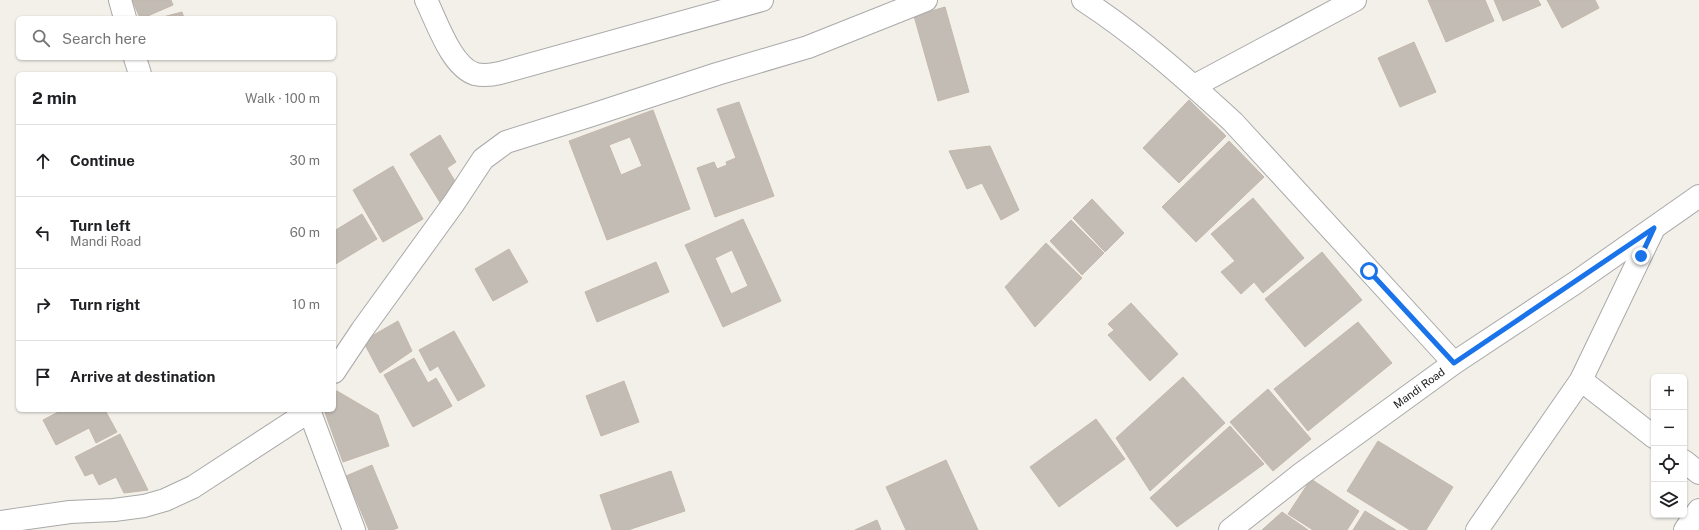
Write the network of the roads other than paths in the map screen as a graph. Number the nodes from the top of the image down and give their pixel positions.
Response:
1 (120, 0) edge
2 (426, 0) edge
3 (762, 0) edge
4 (926, 0) edge
5 (1083, 0) edge
6 (1355, 0) edge
7 (708, 7) edge
8 (124, 16) edge
9 (136, 60) edge
10 (139, 72) edge
11 (1194, 86) junction
12 (1699, 196) edge
13 (1654, 228) junction
14 (1454, 363) junction
15 (336, 369) edge
16 (1581, 380) junction
17 (307, 412) edge
18 (311, 412) edge
19 (1651, 435) edge
20 (1687, 463) edge
21 (1699, 473) edge
22 (1699, 510) edge
23 (0, 522) edge
24 (354, 530) edge
25 (1230, 530) edge
26 (1477, 530) edge
27 (1685, 530) edge

1 - 8 street
2 - 7 street
3 - 7 street
4 - 15 street
5 - 11 street
6 - 11 street
9 - 10 street
11 - 14 street
12 - 13 street, Mandi Road
13 - 14 street, Mandi Road
13 - 16 street
14 - 25 street, Mandi Road
16 - 19 street
16 - 26 street
17 - 23 street
18 - 24 street
20 - 21 street
22 - 27 street

